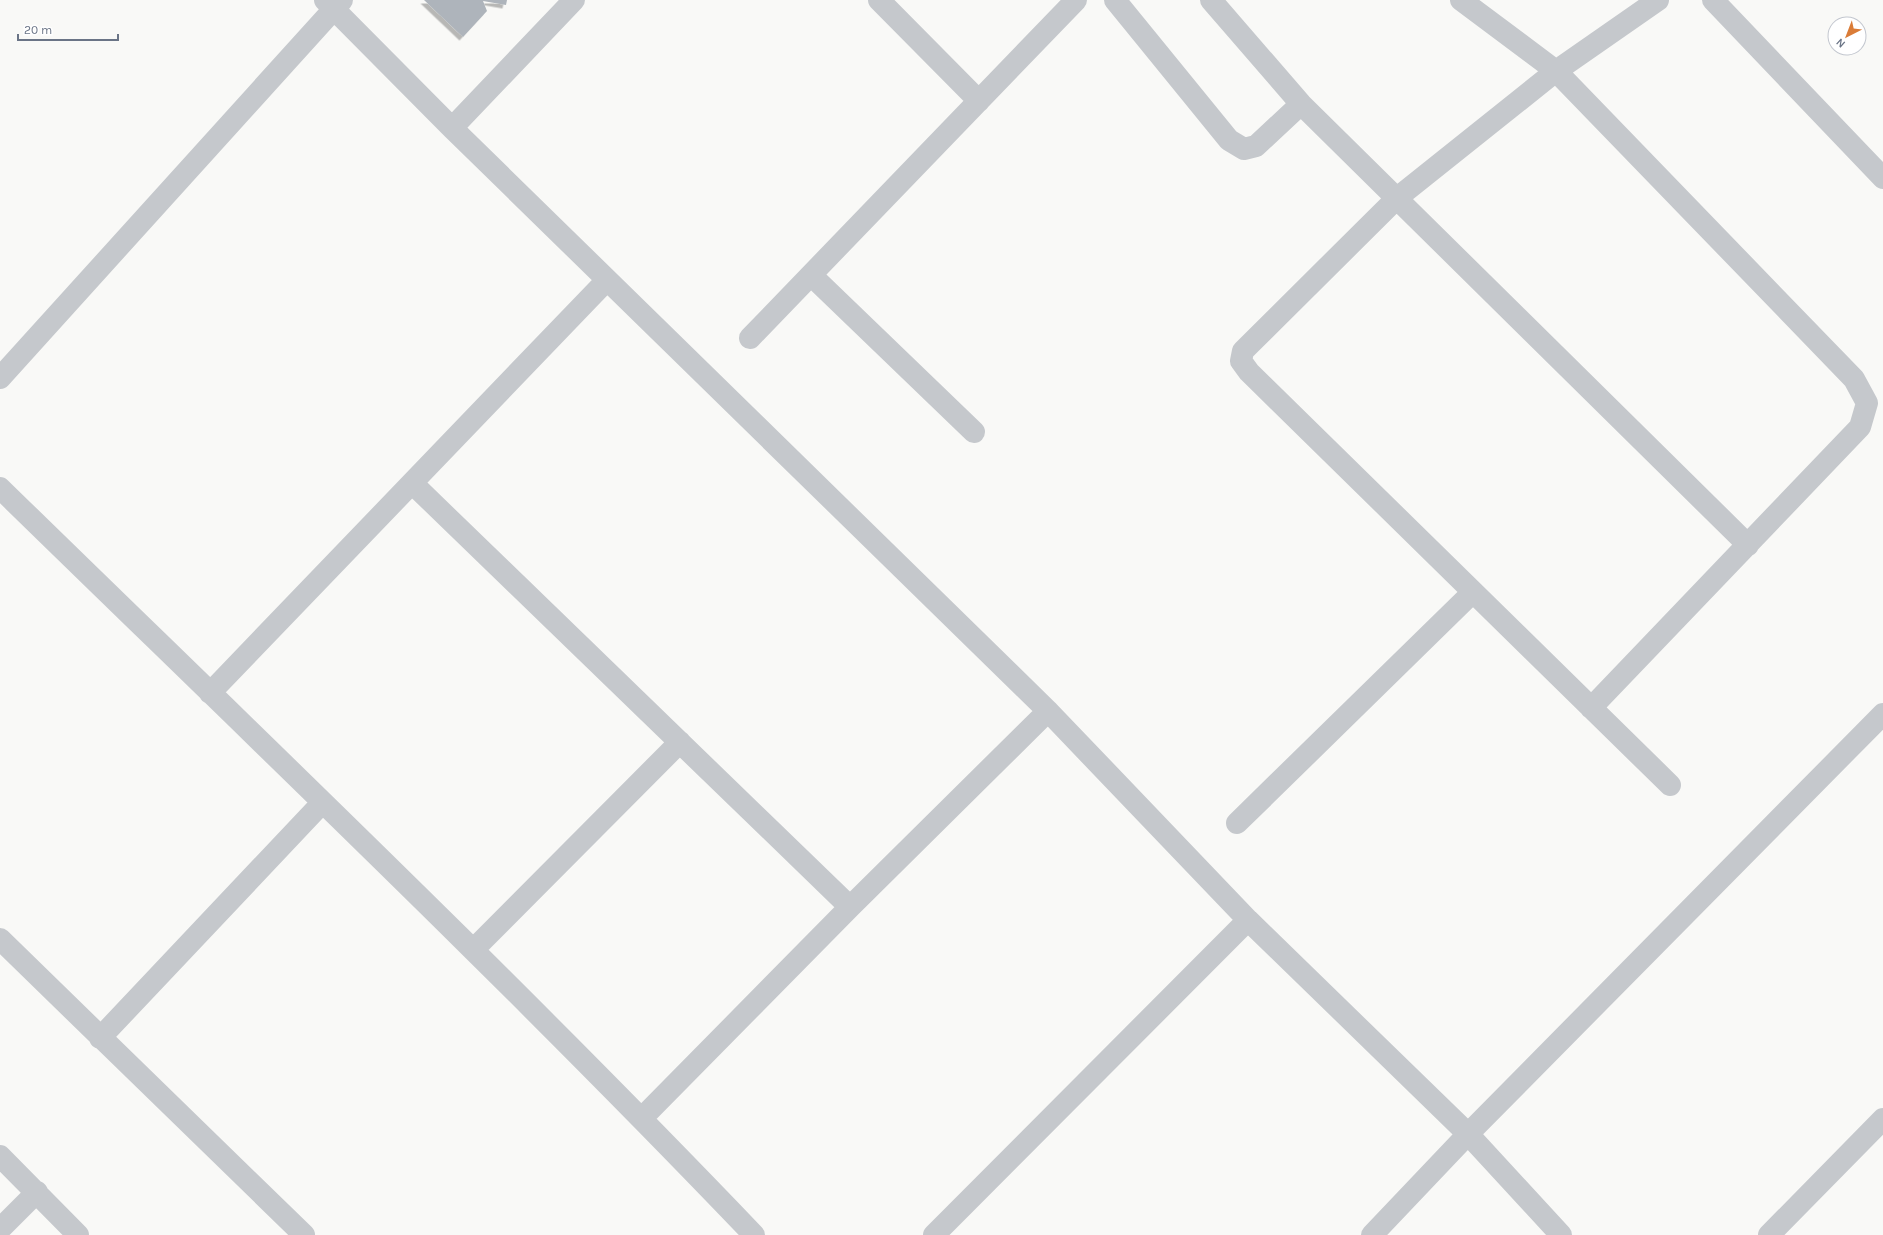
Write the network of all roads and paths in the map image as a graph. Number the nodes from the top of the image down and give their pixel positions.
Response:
1 (574, 0) edge
2 (879, 0) edge
3 (1076, 0) edge
4 (1115, 0) edge
5 (1211, 0) edge
6 (1462, 0) edge
7 (1658, 0) edge
8 (1713, 0) edge
9 (334, 3) edge
10 (1556, 71) junction
11 (979, 101) junction
12 (1302, 104) junction
13 (452, 128) junction
14 (1883, 178) edge
15 (1397, 198) junction
16 (811, 275) junction
17 (608, 280) junction
18 (750, 338) dead end
19 (0, 378) edge
20 (974, 432) dead end
21 (412, 484) junction
22 (0, 488) edge
23 (1748, 545) junction
24 (1473, 592) junction
25 (210, 693) junction
26 (1591, 708) junction
27 (1048, 711) junction
28 (1883, 714) edge
29 (680, 742) junction
30 (1670, 785) dead end
31 (322, 803) junction
32 (1237, 823) dead end
33 (850, 907) junction
34 (1248, 920) junction
35 (0, 939) edge
36 (473, 950) junction
37 (100, 1038) junction
38 (642, 1118) junction
39 (1883, 1119) edge
40 (1468, 1134) junction
41 (0, 1156) edge
42 (37, 1192) junction
43 (0, 1229) edge
44 (78, 1235) edge
45 (304, 1235) edge
46 (754, 1235) edge
47 (934, 1235) edge
48 (1372, 1235) edge
49 (1561, 1235) edge
50 (1769, 1235) edge

1 - 13 street
2 - 11 street
3 - 11 street
4 - 12 street
5 - 12 street
6 - 10 street
7 - 10 street
8 - 14 street
9 - 13 street
9 - 19 street
10 - 15 street
10 - 23 street
11 - 16 street
12 - 15 street
13 - 17 street
15 - 23 street
15 - 24 street
16 - 18 street
16 - 20 street
17 - 21 street
17 - 27 street
21 - 25 street
21 - 29 street
22 - 25 street
23 - 26 street
24 - 26 street
24 - 32 street
25 - 31 street
26 - 30 street
27 - 33 street
27 - 34 street
28 - 40 street
29 - 33 street
29 - 36 street
31 - 36 street
31 - 37 street
33 - 38 street
34 - 40 street
34 - 47 street
35 - 37 street
36 - 38 street
37 - 45 street
38 - 46 street
39 - 50 street
40 - 48 street
40 - 49 street
41 - 42 street
42 - 43 street
42 - 44 street

